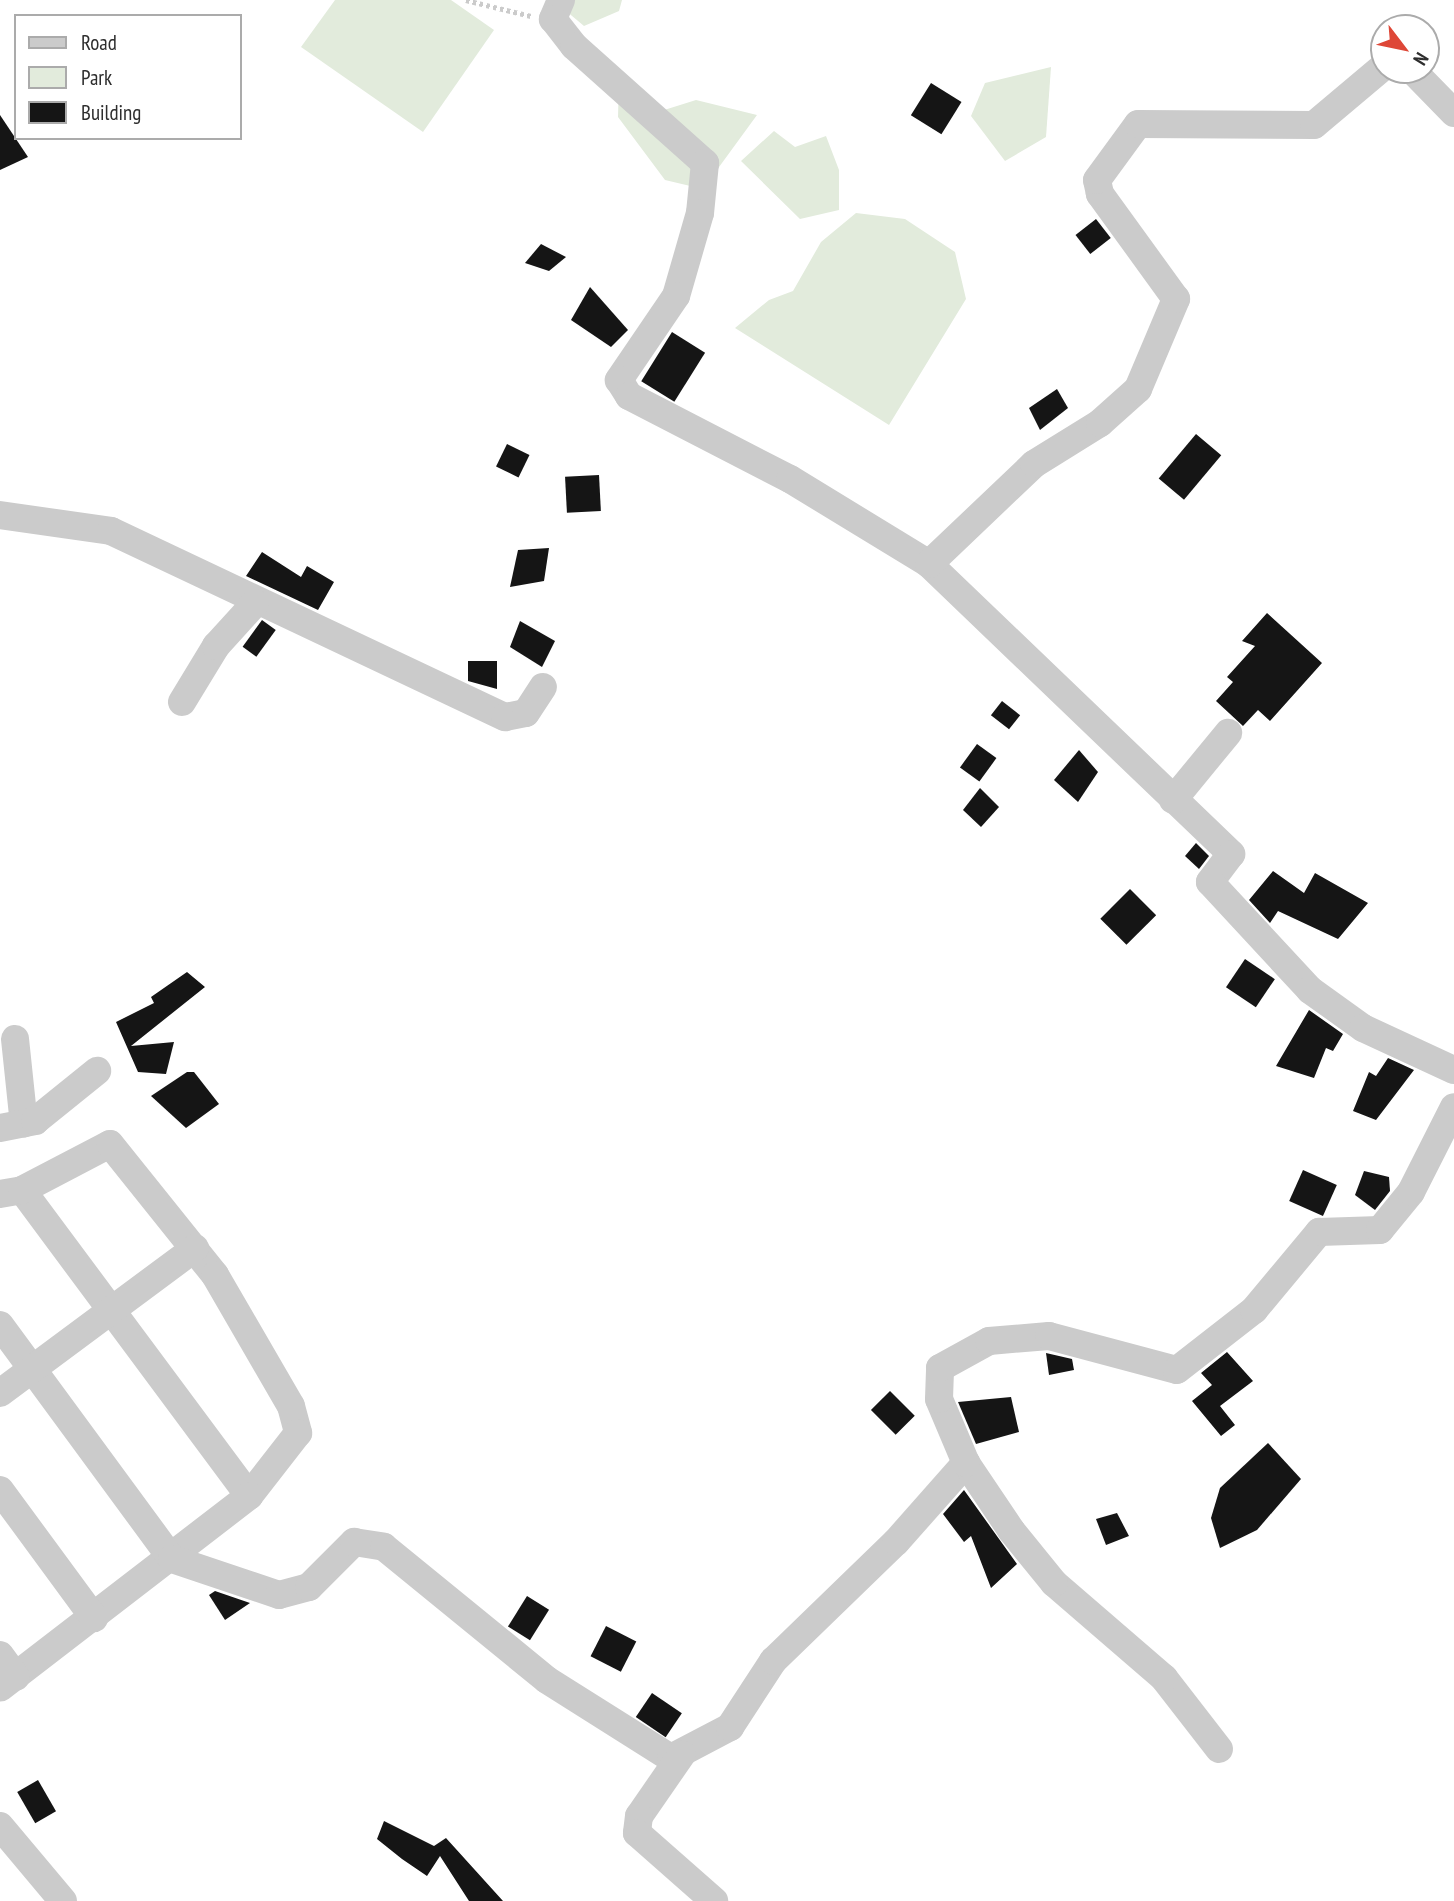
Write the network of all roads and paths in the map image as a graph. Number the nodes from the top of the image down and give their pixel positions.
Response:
1 (466, 0) edge
2 (557, 9) edge
3 (1370, 78) edge
4 (1426, 84) edge
5 (1454, 113) edge
6 (0, 514) edge
7 (929, 564) junction
8 (255, 603) junction
9 (543, 687) dead end
10 (182, 702) dead end
11 (1228, 733) dead end
12 (1172, 800) junction
13 (15, 1039) dead end
14 (1454, 1070) edge
15 (97, 1071) dead end
16 (1454, 1107) edge
17 (12, 1126) edge
18 (11, 1192) edge
19 (195, 1248) junction
20 (110, 1311) junction
21 (0, 1325) edge
22 (32, 1370) junction
23 (0, 1393) edge
24 (966, 1463) junction
25 (0, 1490) edge
26 (249, 1496) junction
27 (172, 1559) junction
28 (94, 1618) junction
29 (5, 1673) edge
30 (1219, 1749) dead end
31 (682, 1754) junction
32 (4, 1839) edge
33 (63, 1901) edge
34 (714, 1901) edge

1 - 2 path
2 - 7 street
3 - 7 street
4 - 5 street
6 - 8 street
7 - 12 street
8 - 9 street
8 - 10 street
11 - 12 street
12 - 14 street
13 - 17 street
15 - 17 street
16 - 24 street
18 - 19 street
18 - 20 street
19 - 20 street
19 - 26 street
20 - 22 street
20 - 26 street
21 - 22 street
22 - 23 street
22 - 27 street
24 - 30 street
24 - 31 street
25 - 28 street
26 - 27 street
27 - 28 street
27 - 31 street
28 - 29 street
31 - 34 street
32 - 33 street

